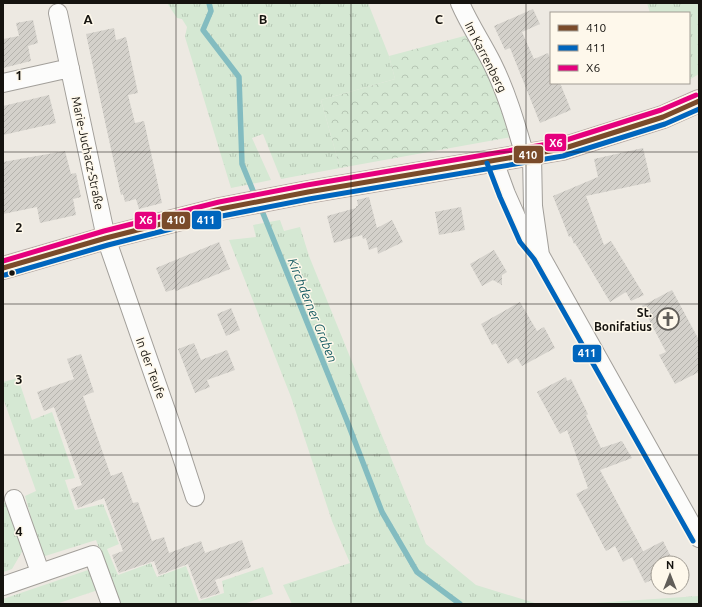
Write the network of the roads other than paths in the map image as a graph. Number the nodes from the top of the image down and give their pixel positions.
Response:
1 (460, 3) edge
2 (58, 13) dead end
3 (70, 68) junction
4 (3, 83) edge
5 (699, 101) edge
6 (529, 156) junction
7 (494, 161) junction
8 (106, 238) junction
9 (540, 255) junction
10 (3, 268) edge
11 (194, 497) dead end
12 (14, 499) dead end
13 (699, 538) edge
14 (40, 572) junction
15 (3, 586) edge
16 (111, 604) edge

1 - 6 street, Im Karrenberg
2 - 3 street, Marie-Juchacz-Straße
3 - 4 street
3 - 8 street, Marie-Juchacz-Straße
5 - 6 main road
6 - 7 main road
6 - 9 street, Im Karrenberg
7 - 8 main road
7 - 9 street, Im Karrenberg
8 - 10 main road
8 - 11 street, In der Teufe
9 - 13 street, Im Karrenberg
12 - 14 street
14 - 15 street
14 - 16 street

